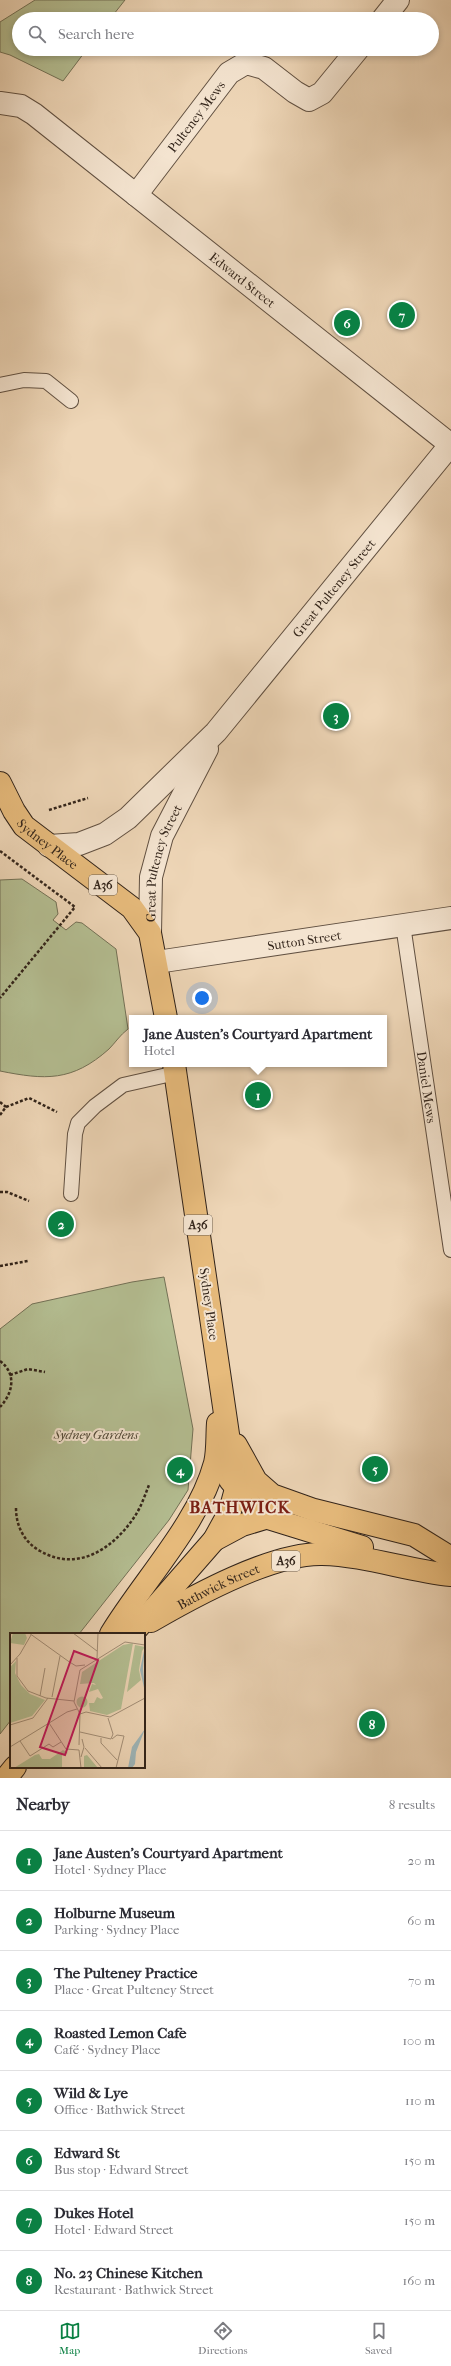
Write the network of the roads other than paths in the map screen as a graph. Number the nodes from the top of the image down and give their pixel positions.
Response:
1 (398, 0) edge
2 (389, 12) edge
3 (352, 56) edge
4 (2, 104) edge
5 (136, 195) junction
6 (0, 385) edge
7 (72, 401) dead end
8 (451, 444) edge
9 (216, 732) junction
10 (0, 783) edge
11 (49, 846) junction
12 (451, 918) edge
13 (402, 925) junction
14 (150, 932) junction
15 (157, 962) junction
16 (166, 1015) edge
17 (175, 1068) edge
18 (71, 1194) dead end
19 (451, 1250) edge
20 (221, 1386) junction
21 (230, 1433) junction
22 (216, 1462) junction
23 (236, 1489) junction
24 (314, 1510) junction
25 (265, 1517) junction
26 (214, 1540) junction
27 (451, 1558) edge
28 (451, 1570) edge
29 (451, 1575) edge
30 (111, 1633) edge
31 (133, 1633) edge

1 - 2 street
3 - 5 street, Pulteney Mews
4 - 5 street, Edward Street
5 - 8 street, Edward Street
6 - 7 lane
8 - 9 street, Great Pulteney Street
9 - 11 street, Great Pulteney Street
9 - 14 street, Great Pulteney Street
10 - 11 highway, Sydney Place / A36
11 - 14 highway, Sydney Place / A36
12 - 13 street, Sutton Street
13 - 15 street, Sutton Street
13 - 19 lane, Daniel Mews
14 - 15 highway, Sydney Place / A36
15 - 16 highway, Sydney Place / A36
17 - 18 lane
17 - 20 highway, Sydney Place / A36
20 - 21 highway, Sydney Place / A36
20 - 22 highway, A36
21 - 23 highway, Sydney Place / A36
21 - 24 highway, A36
22 - 23 highway
22 - 30 highway, A36
23 - 25 highway
23 - 26 highway, Sydney Place / A36
24 - 25 highway, A36
24 - 27 highway, A36
25 - 26 highway, A36
25 - 28 highway
26 - 31 highway, A36
29 - 31 highway, Bathwick Street / A36

